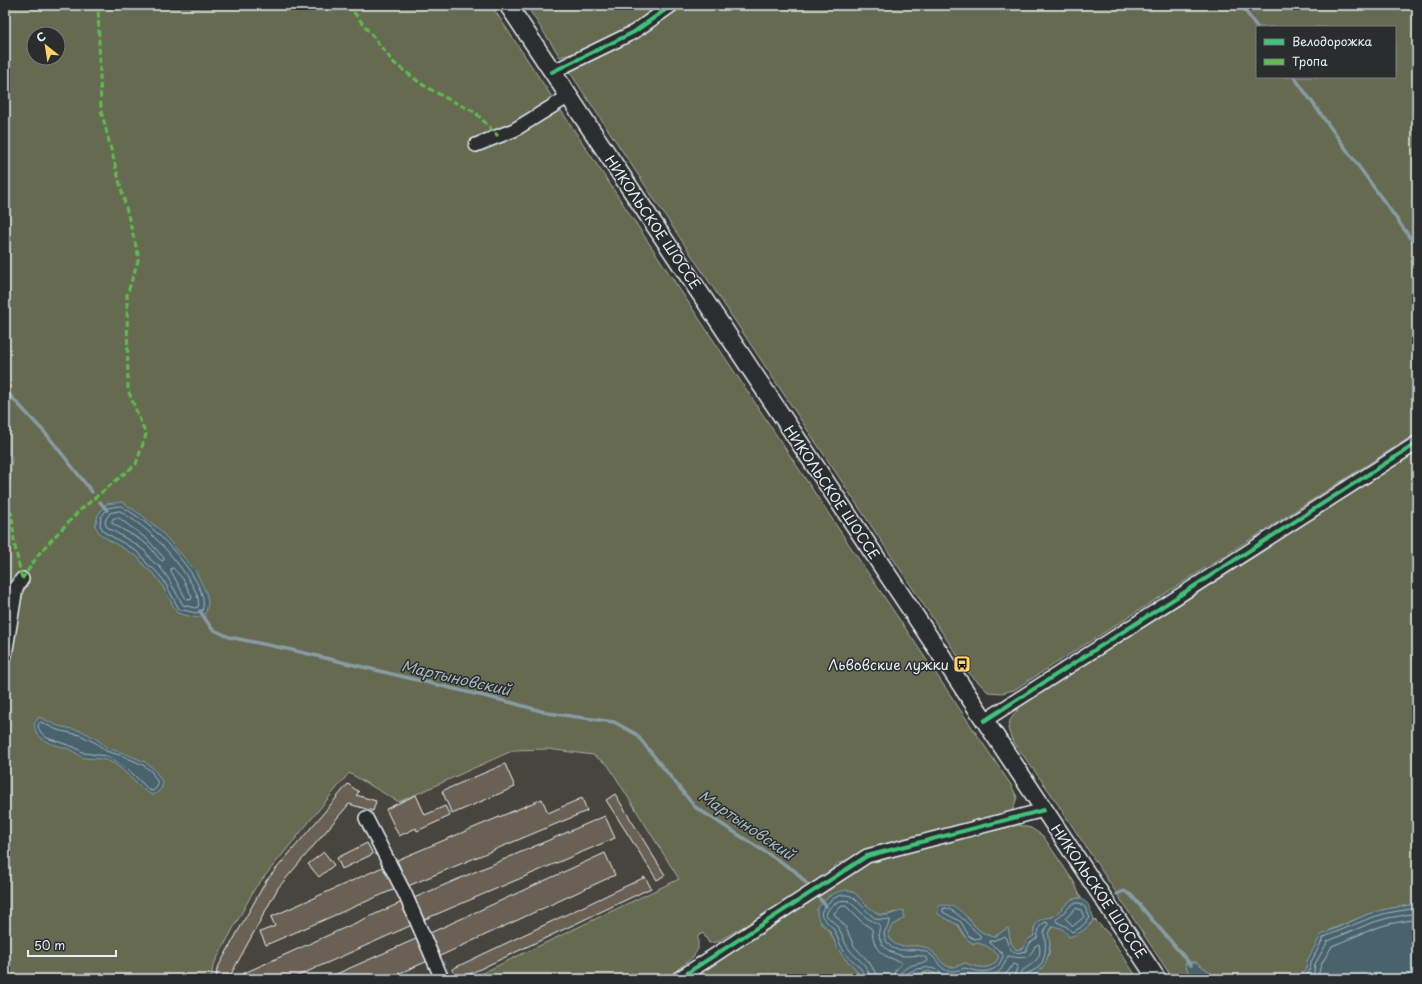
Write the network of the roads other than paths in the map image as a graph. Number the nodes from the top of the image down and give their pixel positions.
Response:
1 (508, 5) edge
2 (672, 5) edge
3 (552, 72) junction
4 (569, 96) junction
5 (476, 145) dead end
6 (1417, 443) edge
7 (22, 579) dead end
8 (5, 655) edge
9 (984, 721) junction
10 (1044, 810) junction
11 (366, 818) dead end
12 (442, 979) edge
13 (678, 979) edge
14 (1157, 979) edge

1 - 3 main road, НИКОЛЬСКОЕ ШОССЕ
2 - 3 street
3 - 4 main road, НИКОЛЬСКОЕ ШОССЕ
4 - 5 street
4 - 9 main road, НИКОЛЬСКОЕ ШОССЕ
6 - 9 street
7 - 8 street
9 - 10 main road, НИКОЛЬСКОЕ ШОССЕ
10 - 13 street
10 - 14 main road, НИКОЛЬСКОЕ ШОССЕ
11 - 12 street

